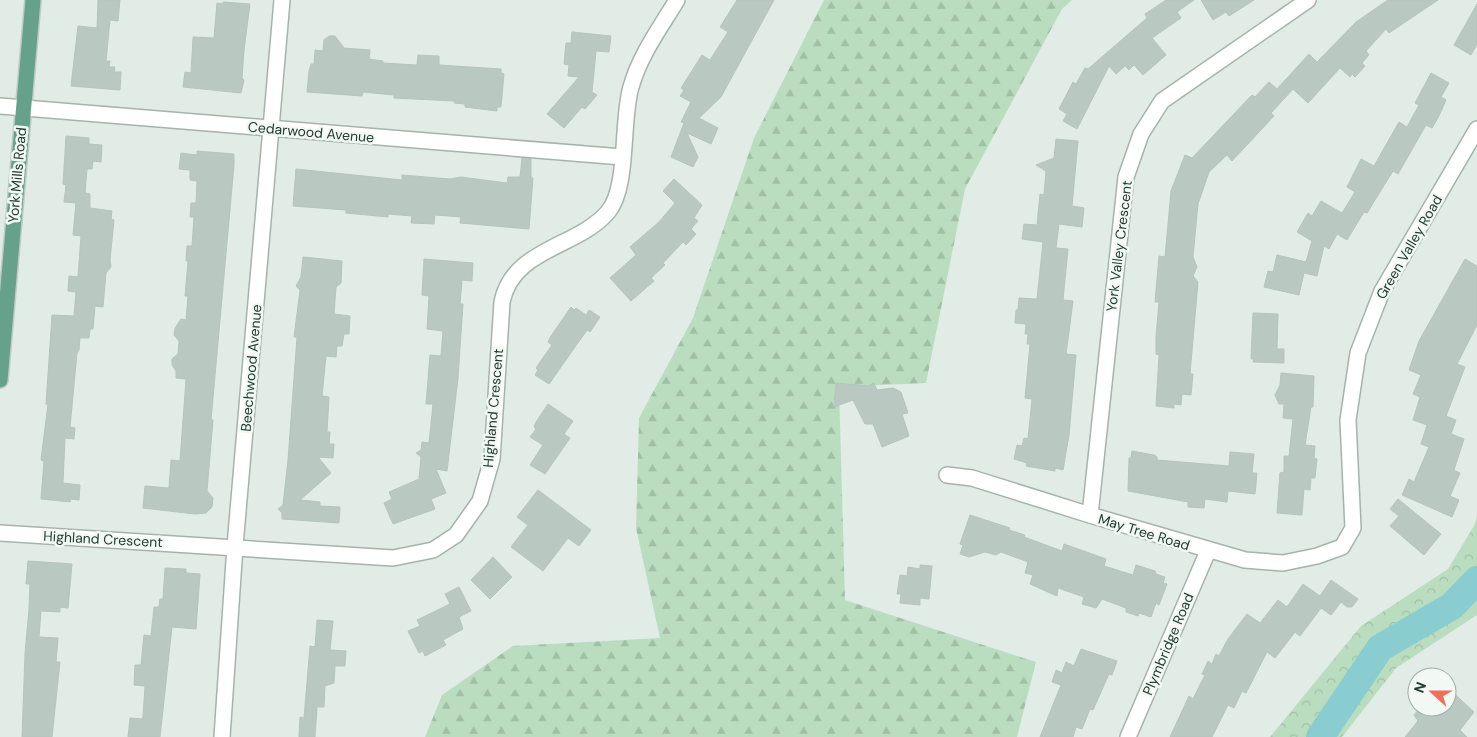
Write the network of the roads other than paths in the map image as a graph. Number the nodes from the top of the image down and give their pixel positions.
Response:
1 (32, 0) edge
2 (282, 0) edge
3 (676, 0) edge
4 (1308, 0) edge
5 (0, 106) edge
6 (23, 107) junction
7 (272, 129) junction
8 (1477, 129) edge
9 (622, 157) junction
10 (0, 380) edge
11 (947, 475) dead end
12 (1090, 515) junction
13 (0, 533) edge
14 (235, 546) junction
15 (1342, 547) joint
16 (1208, 551) junction
17 (222, 737) edge
18 (1128, 737) edge

1 - 6 main road, York Mills Road
2 - 7 street, Beechwood Avenue
3 - 9 street, Highland Crescent
4 - 12 street, York Valley Crescent
5 - 6 street, Cedarwood Avenue
6 - 7 street, Cedarwood Avenue
6 - 10 main road, York Mills Road
7 - 9 street, Cedarwood Avenue
7 - 14 street, Beechwood Avenue
8 - 15 street, Green Valley Road
9 - 14 street, Highland Crescent
11 - 12 street, May Tree Road
12 - 16 street, May Tree Road
13 - 14 street, Highland Crescent
14 - 17 street, Beechwood Avenue
15 - 16 street, May Tree Road
16 - 18 street, Plymbridge Road

